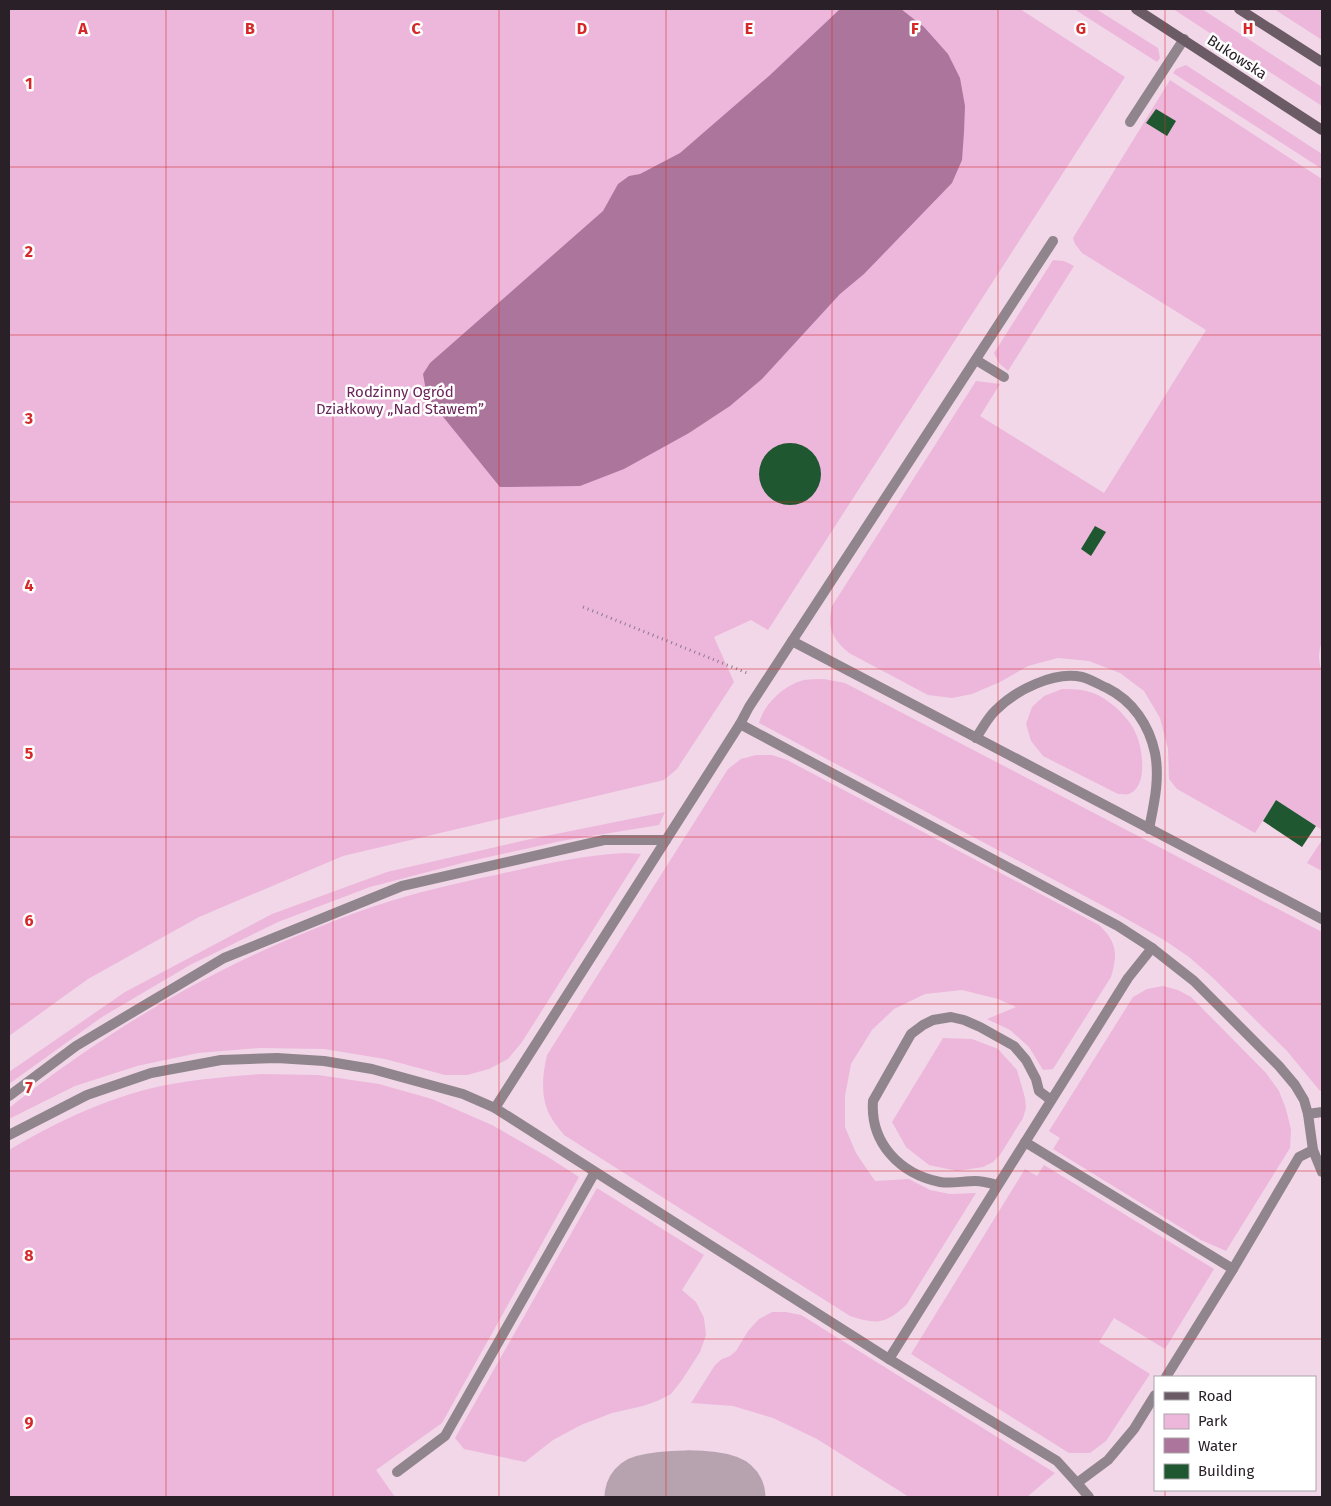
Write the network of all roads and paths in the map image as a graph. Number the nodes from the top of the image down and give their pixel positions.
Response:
1 (1136, 9) edge
2 (1239, 9) edge
3 (1184, 39) junction
4 (1322, 62) edge
5 (1130, 122) dead end
6 (1322, 130) edge
7 (1053, 241) dead end
8 (976, 360) junction
9 (1004, 377) dead end
10 (583, 607) dead end
11 (792, 641) junction
12 (766, 681) junction
13 (740, 724) junction
14 (976, 738) junction
15 (1150, 829) junction
16 (666, 840) junction
17 (1322, 919) edge
18 (1152, 948) junction
19 (9, 1096) edge
20 (1050, 1100) junction
21 (495, 1108) junction
22 (1322, 1112) edge
23 (1308, 1114) junction
24 (9, 1135) edge
25 (1025, 1142) junction
26 (1313, 1150) junction
27 (595, 1172) junction
28 (1322, 1172) edge
29 (997, 1185) junction
30 (1233, 1269) junction
31 (889, 1359) junction
32 (1167, 1376) edge
33 (1154, 1397) edge
34 (397, 1472) dead end
35 (1077, 1483) junction
36 (1089, 1497) edge

1 - 3 main road, Bukowska
2 - 4 main road
3 - 5 lane
3 - 6 main road, Bukowska
7 - 8 lane
8 - 9 lane
8 - 11 lane
10 - 12 path
11 - 12 lane
11 - 14 lane
12 - 13 lane
13 - 16 lane
13 - 18 lane
14 - 15 lane
14 - 15 lane
15 - 17 lane
16 - 19 lane
16 - 21 lane
18 - 20 lane
18 - 23 lane
20 - 25 lane
20 - 29 lane
21 - 24 lane
21 - 27 lane
22 - 23 lane
23 - 26 lane
25 - 29 lane
25 - 30 lane
26 - 28 lane
26 - 30 lane
27 - 31 lane
27 - 34 lane
29 - 31 lane
30 - 32 lane
31 - 35 lane
33 - 35 lane
35 - 36 lane

